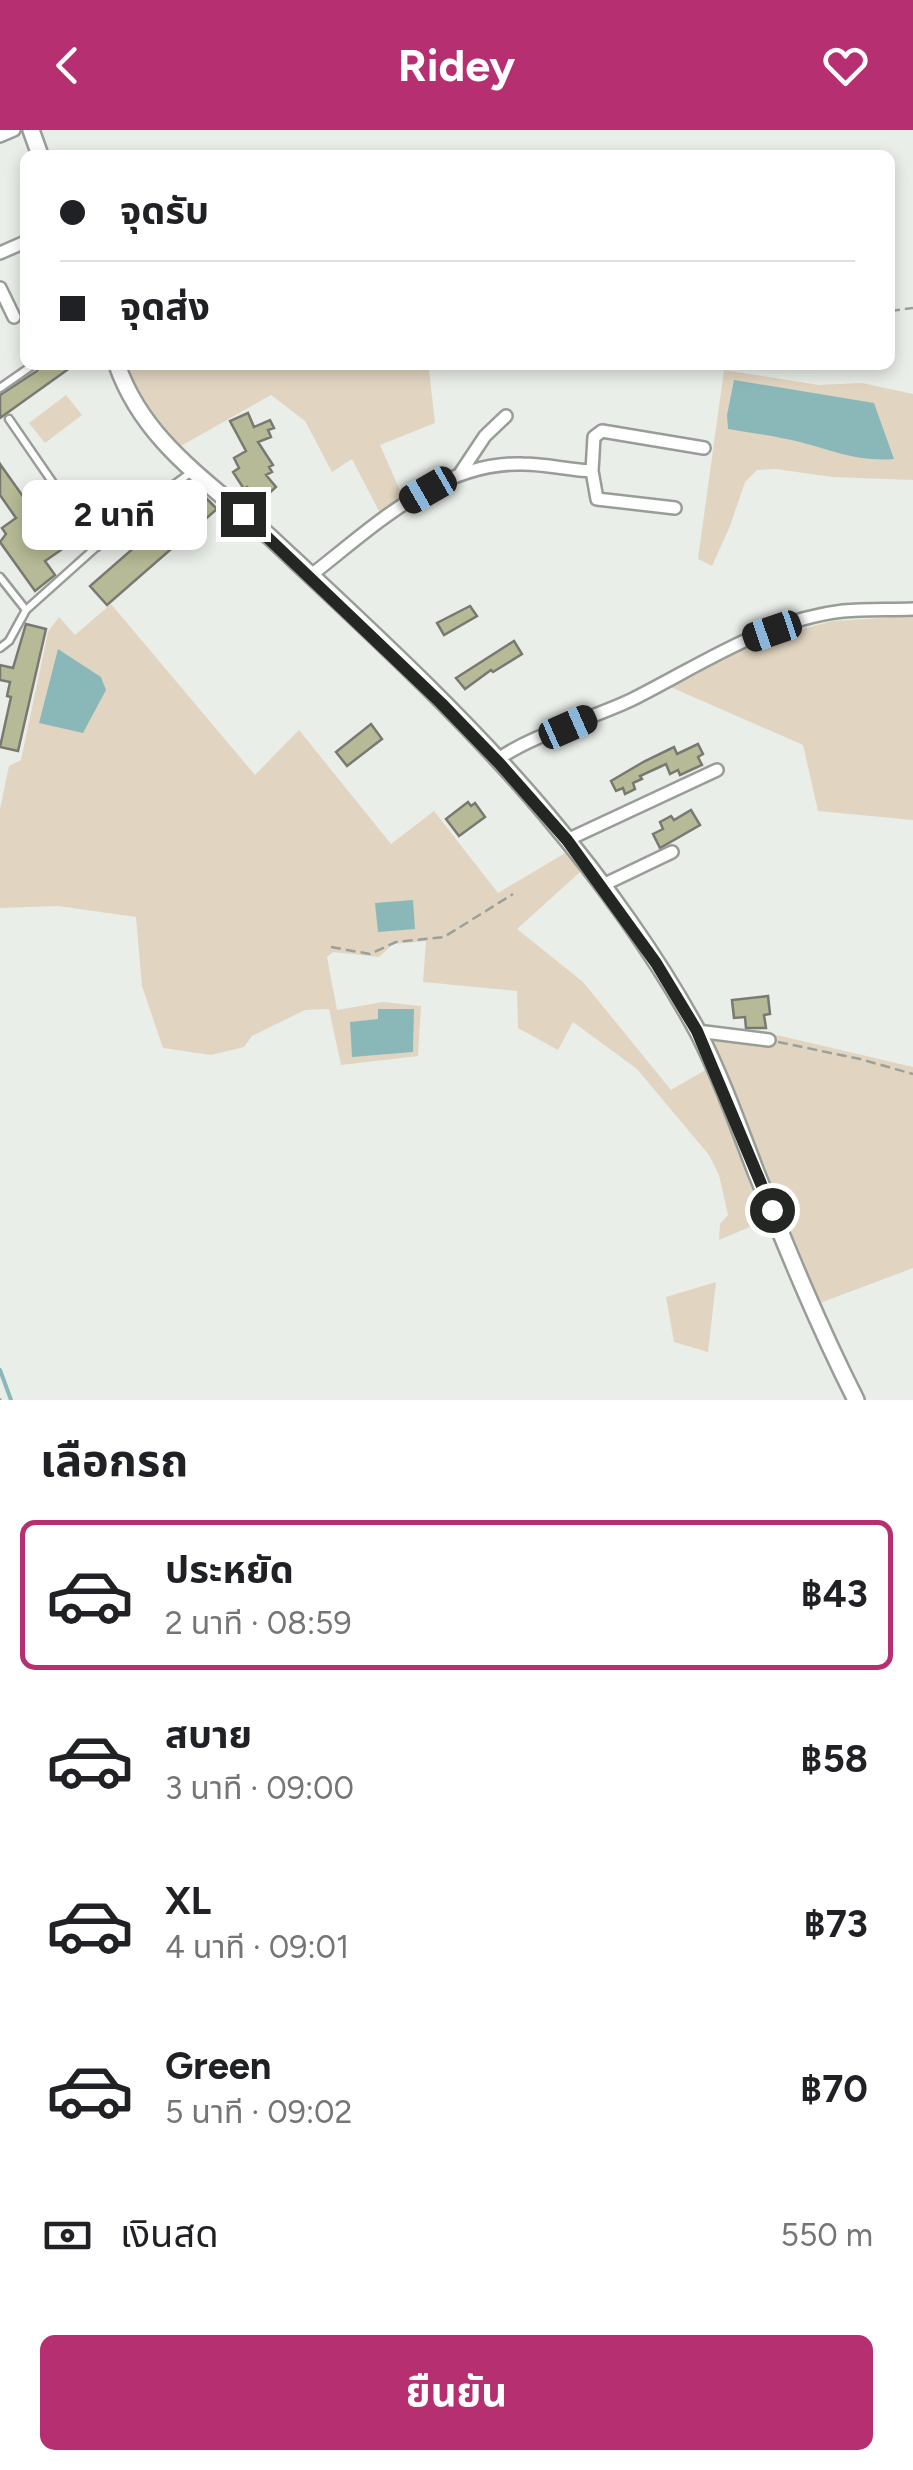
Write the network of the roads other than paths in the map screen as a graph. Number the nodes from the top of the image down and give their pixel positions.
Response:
1 (14, 130) edge
2 (0, 136) edge
3 (0, 288) edge
4 (14, 317) dead end
5 (26, 370) edge
6 (118, 370) edge
7 (0, 388) edge
8 (506, 416) dead end
9 (9, 419) dead end
10 (704, 448) dead end
11 (194, 471) junction
12 (592, 471) junction
13 (461, 472) junction
14 (675, 508) dead end
15 (97, 548) junction
16 (310, 576) junction
17 (0, 577) edge
18 (26, 610) junction
19 (913, 610) edge
20 (0, 648) edge
21 (497, 760) junction
22 (717, 770) dead end
23 (567, 840) junction
24 (672, 852) dead end
25 (601, 886) junction
26 (697, 1031) junction
27 (769, 1040) road end
28 (856, 1400) edge

1 - 2 street
3 - 4 street
5 - 7 lane
6 - 11 street
8 - 13 street
9 - 15 lane
10 - 12 street
11 - 15 lane
11 - 16 street
12 - 13 street
12 - 14 street
13 - 16 street
15 - 18 lane
16 - 21 street
17 - 18 lane
18 - 20 lane
19 - 21 street
21 - 23 street
22 - 23 street
23 - 25 street
24 - 25 street
25 - 26 street
26 - 27 street
26 - 28 street

